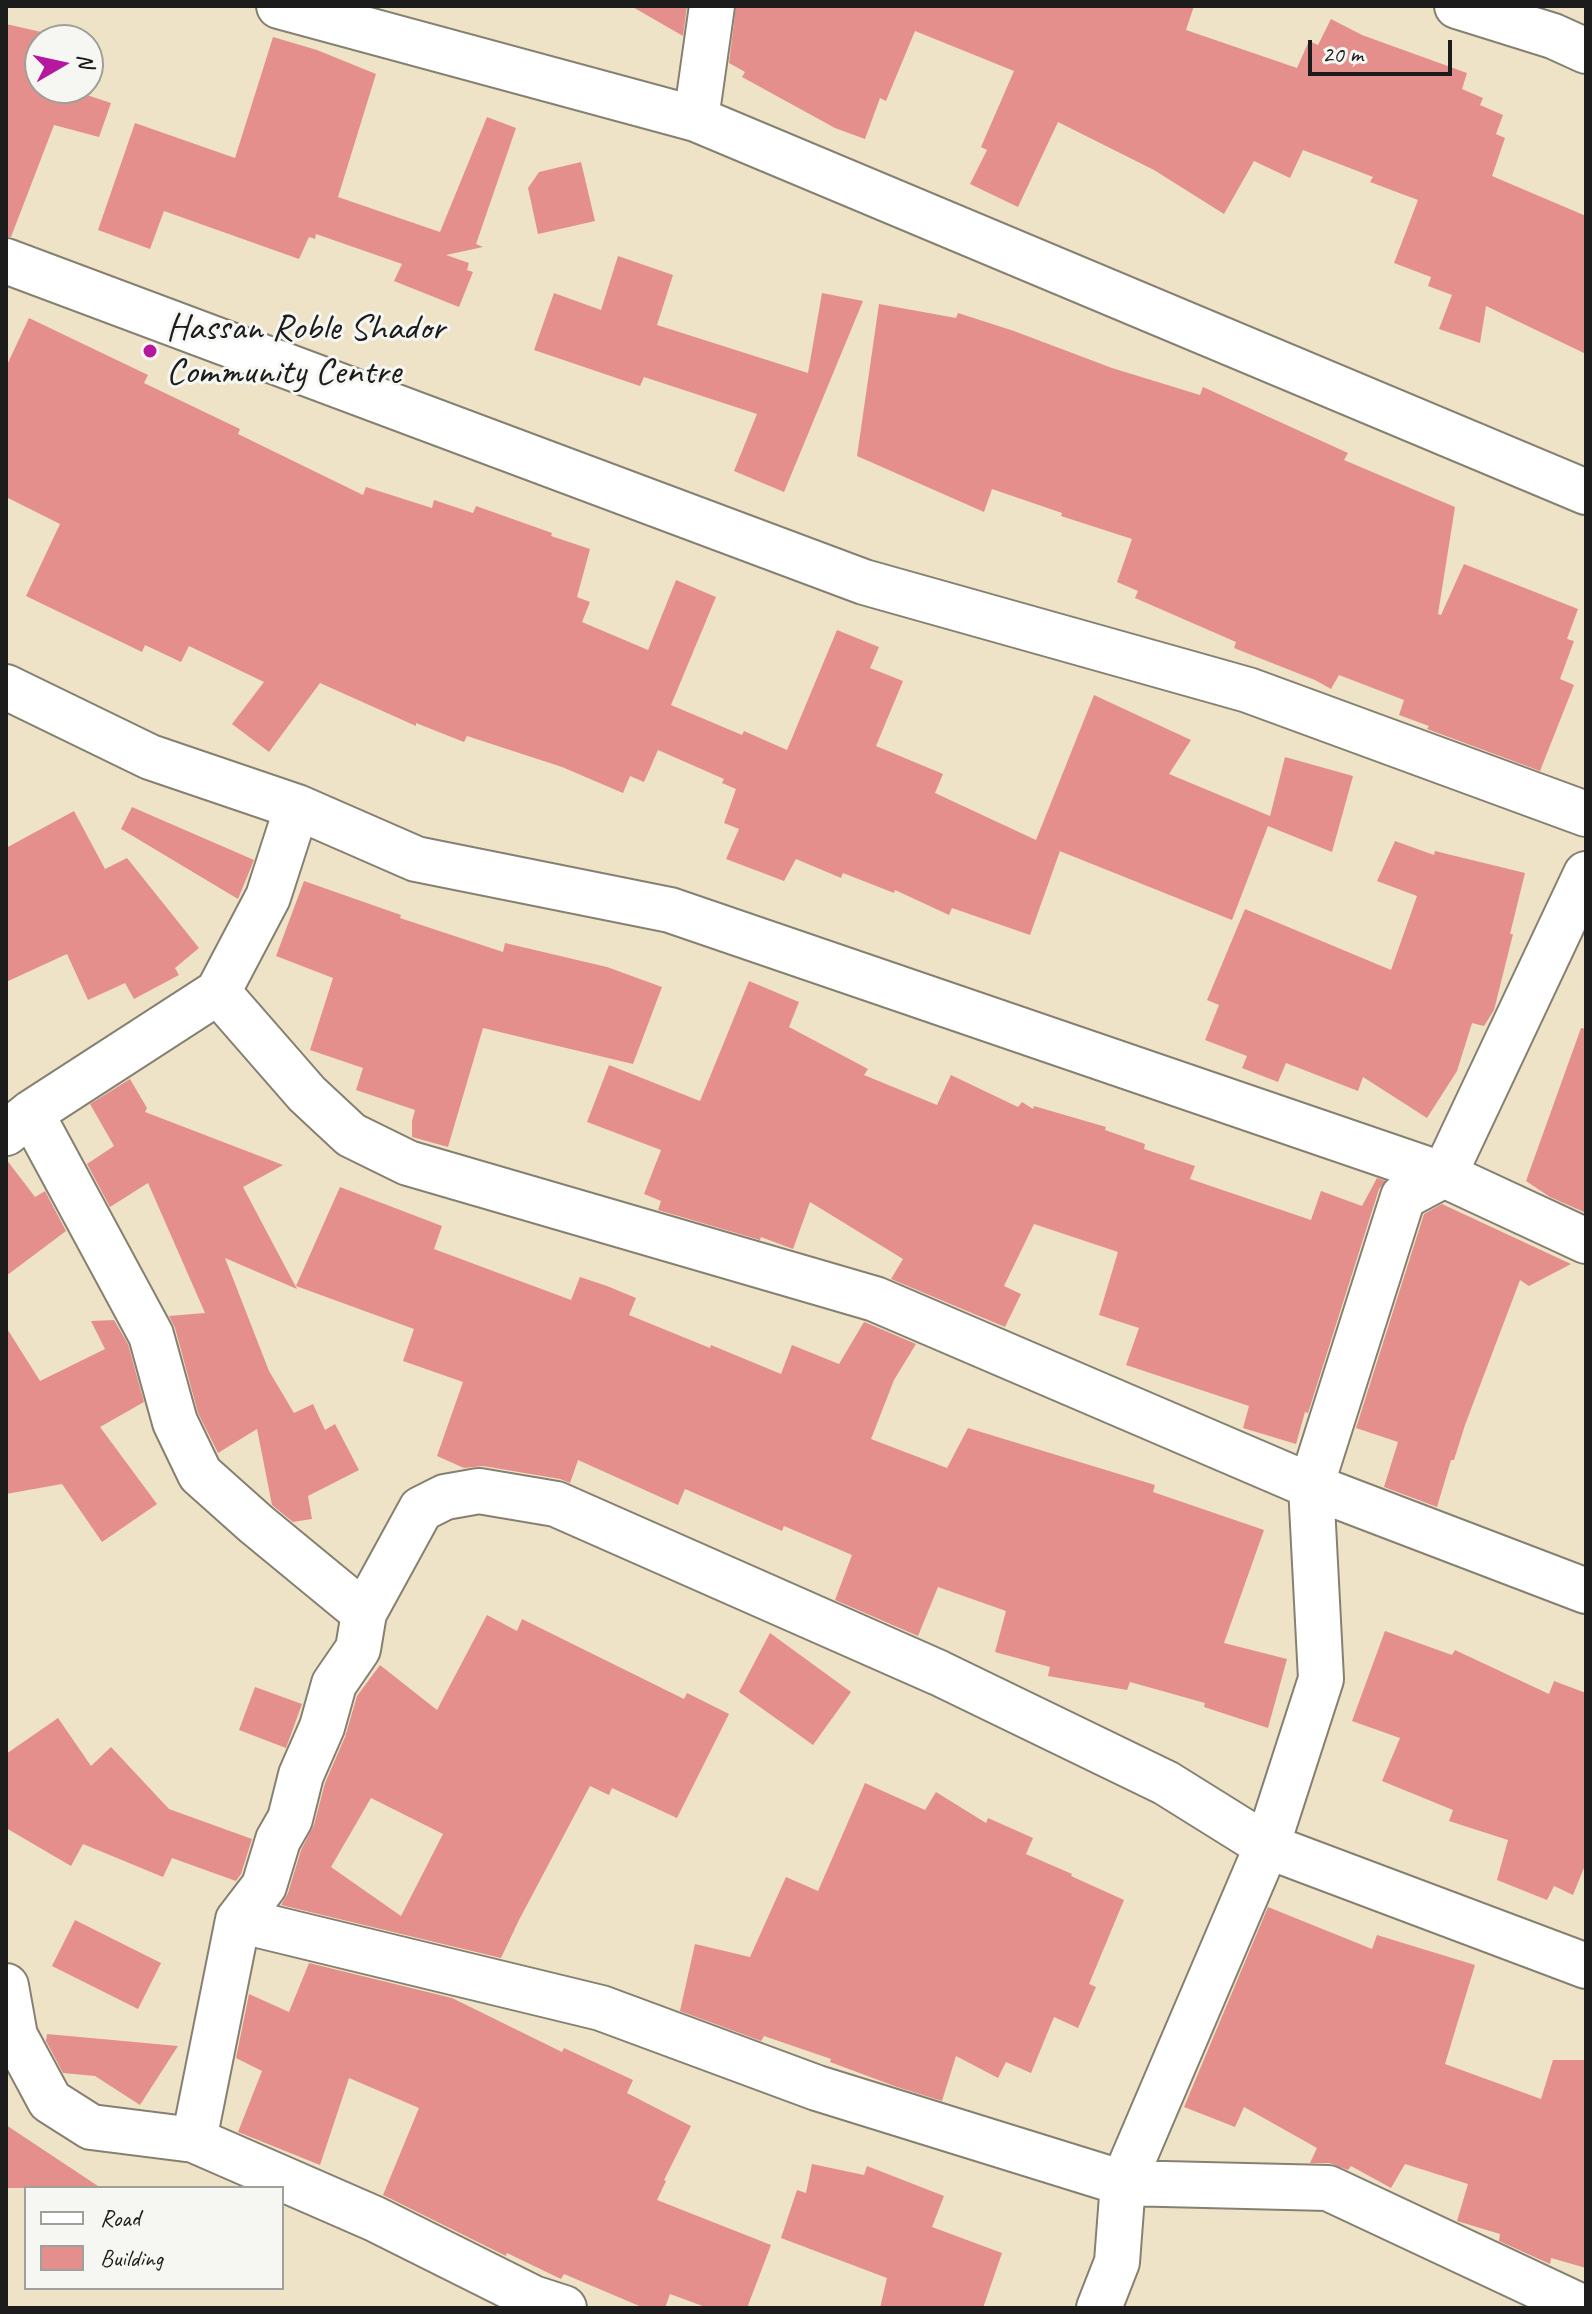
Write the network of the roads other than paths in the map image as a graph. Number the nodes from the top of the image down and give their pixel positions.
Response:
1 (279, 6) edge
2 (712, 6) edge
3 (1457, 6) edge
4 (1586, 51) edge
5 (696, 119) junction
6 (6, 261) edge
7 (1586, 492) edge
8 (6, 687) edge
9 (297, 807) junction
10 (1586, 814) edge
11 (1586, 874) edge
12 (218, 992) junction
13 (19, 1123) edge
14 (1444, 1175) junction
15 (1586, 1241) edge
16 (1311, 1486) junction
17 (1586, 1591) edge
18 (364, 1613) junction
19 (1267, 1846) junction
20 (238, 1920) junction
21 (1586, 1966) edge
22 (6, 1986) edge
23 (11, 2038) edge
24 (194, 2140) junction
25 (1123, 2183) junction
26 (564, 2308) edge
27 (1099, 2308) edge
28 (1584, 2308) edge

1 - 5 street
2 - 5 street
3 - 4 street
5 - 7 street
6 - 10 street
8 - 9 street
9 - 12 street
9 - 14 street
11 - 14 street
12 - 13 street
12 - 16 street
13 - 18 street
14 - 15 street
14 - 16 street
16 - 17 street
16 - 19 street
18 - 19 street
18 - 20 street
19 - 21 street
19 - 25 street
20 - 24 street
20 - 25 street
22 - 23 street
23 - 24 street
24 - 26 street
25 - 27 street
25 - 28 street

